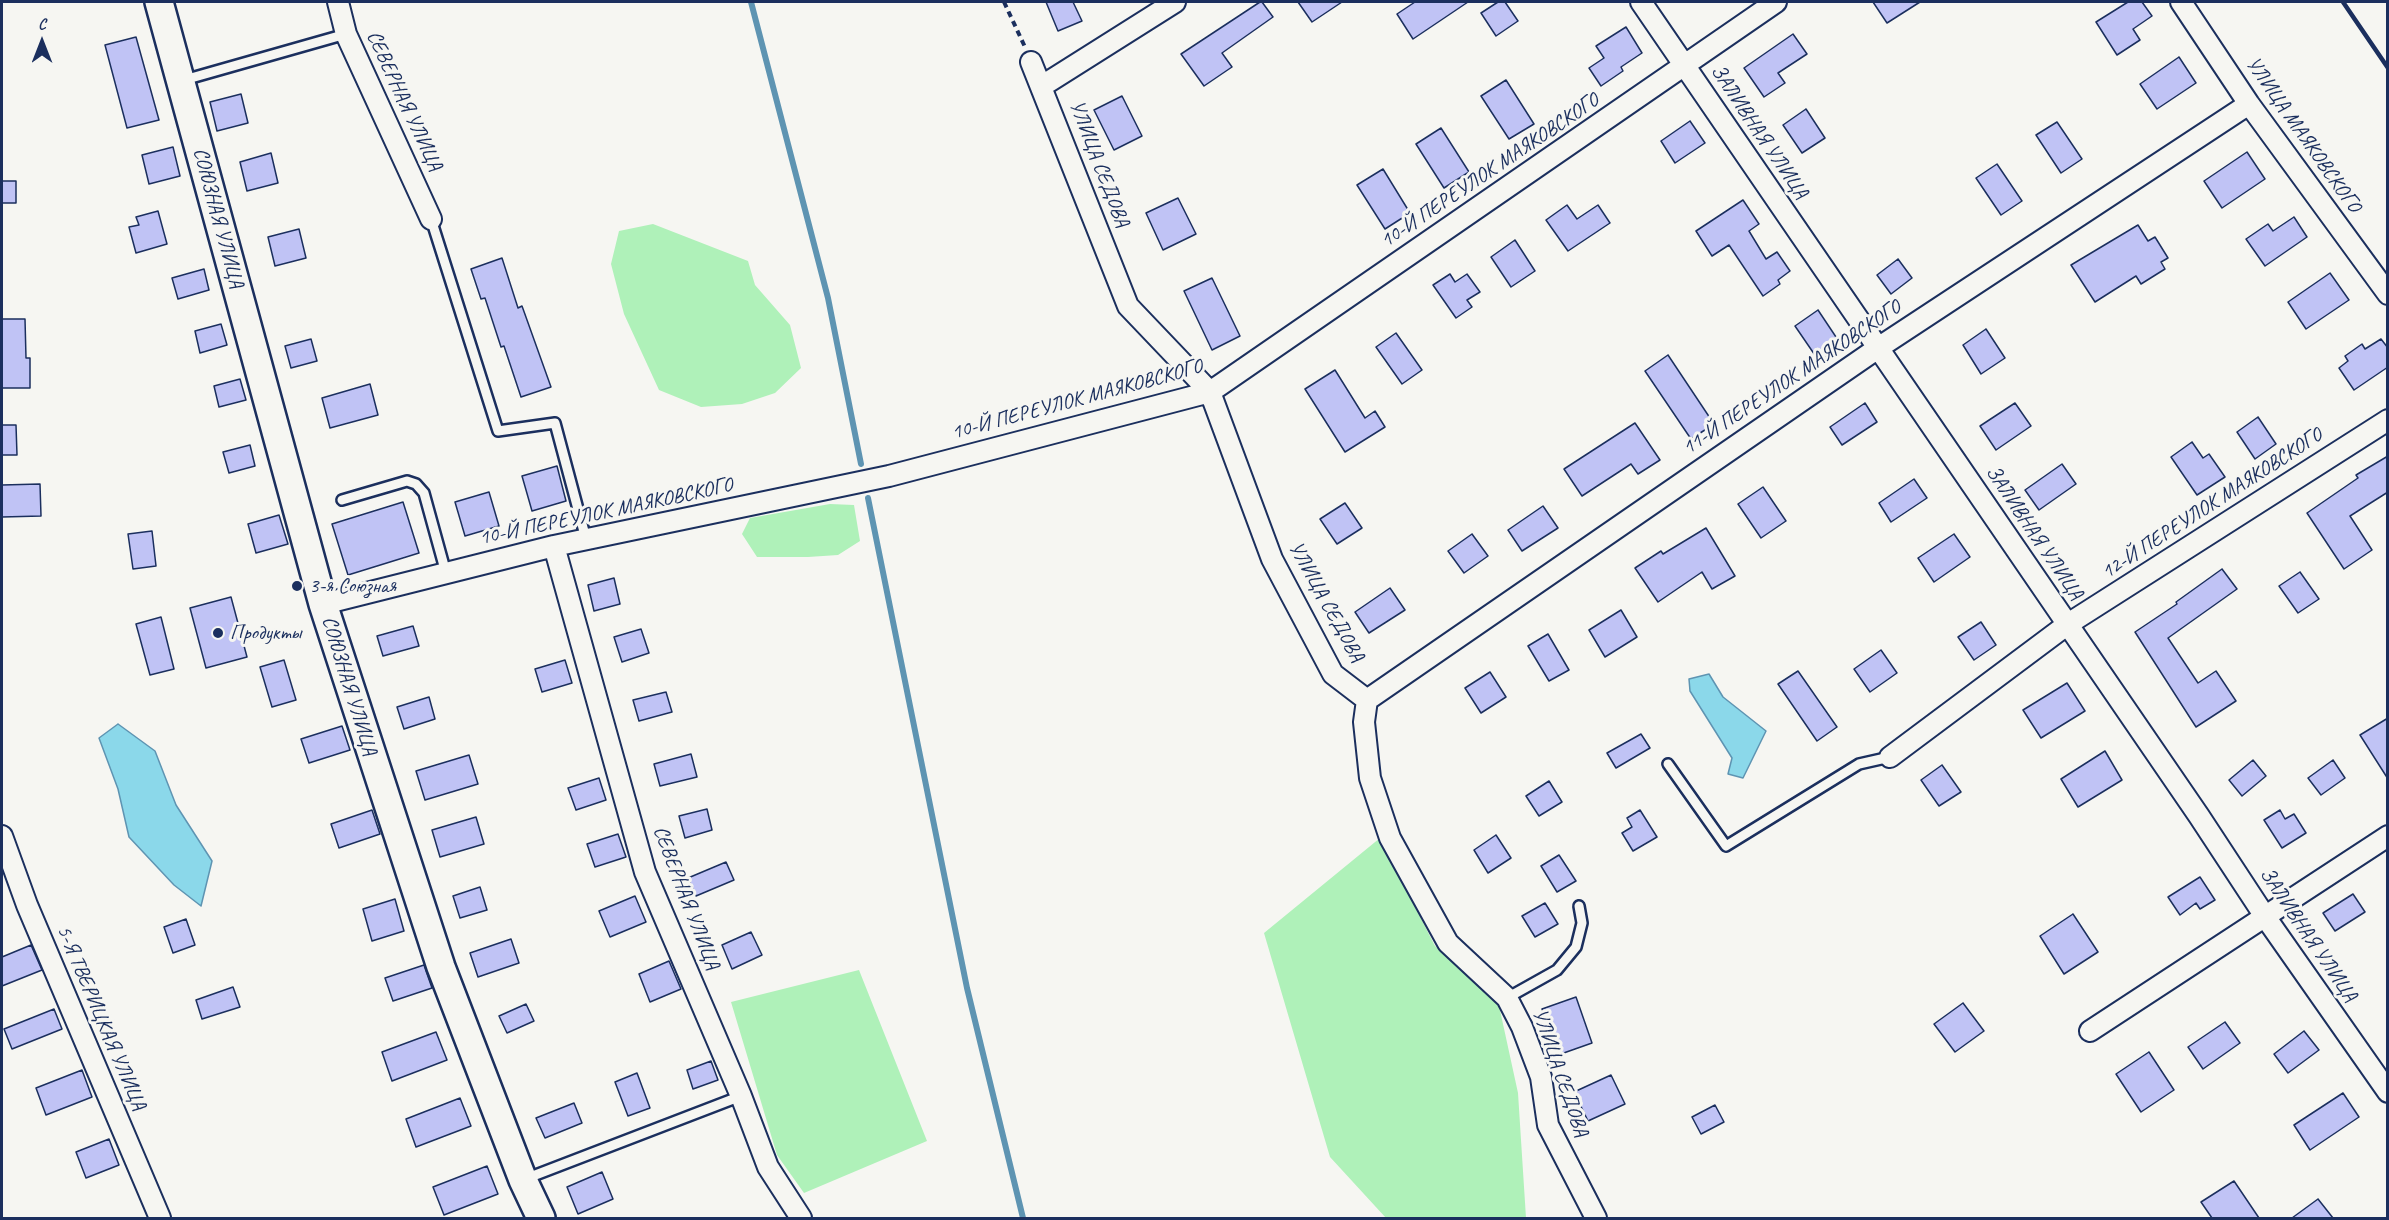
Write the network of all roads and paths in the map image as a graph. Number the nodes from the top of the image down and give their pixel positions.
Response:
1 (159, 2) edge
2 (338, 2) edge
3 (1004, 2) edge
4 (1175, 2) edge
5 (1641, 2) edge
6 (1776, 2) edge
7 (2181, 2) edge
8 (346, 34) junction
9 (1031, 62) joint
10 (1685, 66) junction
11 (180, 82) junction
12 (1042, 86) junction
13 (2249, 104) junction
14 (432, 219) joint
15 (2388, 294) edge
16 (1878, 348) junction
17 (1210, 392) junction
18 (2388, 420) edge
19 (342, 500) dead end
20 (586, 539) junction
21 (554, 546) junction
22 (446, 573) junction
23 (323, 604) junction
24 (2068, 624) junction
25 (1367, 700) junction
26 (1890, 758) joint
27 (1668, 764) dead end
28 (2, 836) edge
29 (2388, 836) edge
30 (1579, 906) dead end
31 (2266, 918) junction
32 (1507, 998) junction
33 (2090, 1031) dead end
34 (2388, 1092) edge
35 (741, 1096) junction
36 (523, 1180) junction
37 (160, 1218) edge
38 (541, 1218) edge
39 (801, 1218) edge
40 (1596, 1218) edge

1 - 11 street, СОЮЗНАЯ УЛИЦА
2 - 8 street, СЕВЕРНАЯ УЛИЦА
3 - 9 path
4 - 12 street
5 - 10 street, ЗАЛИВНАЯ УЛИЦА
6 - 10 street, 10-Й ПЕРЕУЛОК МАЯКОВСКОГО
7 - 13 street, УЛИЦА МАЯКОВСКОГО
8 - 11 lane
8 - 14 street, СЕВЕРНАЯ УЛИЦА
9 - 12 street, УЛИЦА СЕДОВА
10 - 16 street, ЗАЛИВНАЯ УЛИЦА
10 - 17 street, 10-Й ПЕРЕУЛОК МАЯКОВСКОГО
11 - 23 street, СОЮЗНАЯ УЛИЦА
12 - 17 street, УЛИЦА СЕДОВА
13 - 15 street, УЛИЦА МАЯКОВСКОГО
13 - 16 street, 11-Й ПЕРЕУЛОК МАЯКОВСКОГО
14 - 20 lane
16 - 24 street, ЗАЛИВНАЯ УЛИЦА
16 - 25 street, 11-Й ПЕРЕУЛОК МАЯКОВСКОГО
17 - 20 street, 10-Й ПЕРЕУЛОК МАЯКОВСКОГО
17 - 25 street, УЛИЦА СЕДОВА
18 - 24 street, 12-Й ПЕРЕУЛОК МАЯКОВСКОГО
19 - 22 lane
20 - 21 street, 10-Й ПЕРЕУЛОК МАЯКОВСКОГО
21 - 22 street, 10-Й ПЕРЕУЛОК МАЯКОВСКОГО
21 - 35 street, СЕВЕРНАЯ УЛИЦА
22 - 23 street, 10-Й ПЕРЕУЛОК МАЯКОВСКОГО
23 - 36 street, СОЮЗНАЯ УЛИЦА
24 - 26 street, 12-Й ПЕРЕУЛОК МАЯКОВСКОГО
24 - 31 street, ЗАЛИВНАЯ УЛИЦА
25 - 32 street, УЛИЦА СЕДОВА
26 - 27 lane
28 - 37 street, 5-Я ТВЕРИЦКАЯ УЛИЦА
29 - 31 street
30 - 32 lane
31 - 33 street
31 - 34 street, ЗАЛИВНАЯ УЛИЦА
32 - 40 street, УЛИЦА СЕДОВА
35 - 36 lane
35 - 39 street, СЕВЕРНАЯ УЛИЦА
36 - 38 street, СОЮЗНАЯ УЛИЦА

